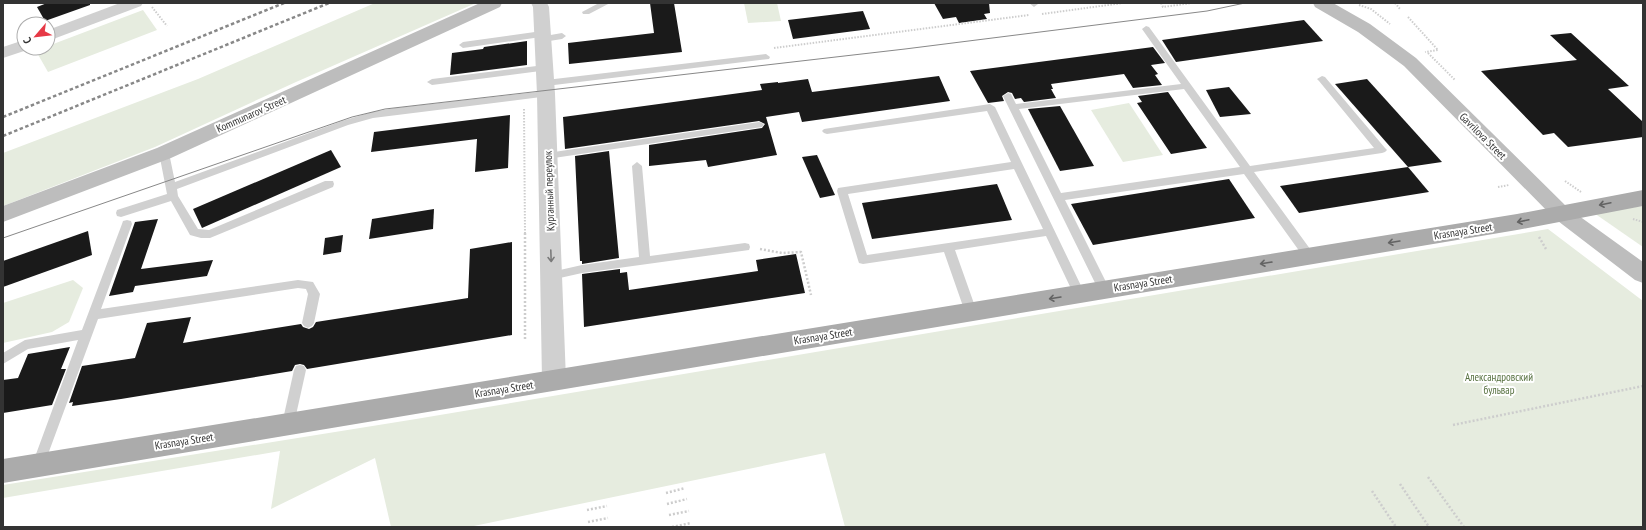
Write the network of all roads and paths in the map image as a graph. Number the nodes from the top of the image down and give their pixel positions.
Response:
1 (135, 3) edge
2 (149, 3) edge
3 (494, 3) edge
4 (539, 3) edge
5 (606, 3) edge
6 (1123, 3) edge
7 (1161, 3) edge
8 (1192, 3) edge
9 (1321, 3) edge
10 (1394, 3) edge
11 (1400, 9) dead end
12 (586, 12) dead end
13 (1408, 17) dead end
14 (167, 26) dead end
15 (1146, 29) dead end
16 (56, 33) edge
17 (562, 36) dead end
18 (543, 37) junction
19 (463, 45) dead end
20 (16, 48) edge
21 (772, 48) dead end
22 (3, 52) edge
23 (1425, 52) dead end
24 (766, 57) dead end
25 (1322, 79) dead end
26 (432, 82) dead end
27 (546, 82) junction
28 (1187, 86) junction
29 (1008, 96) dead end
30 (524, 107) dead end
31 (1014, 107) junction
32 (759, 125) dead end
33 (826, 131) dead end
34 (164, 153) junction
35 (547, 156) junction
36 (1017, 165) junction
37 (637, 166) dead end
38 (1246, 169) junction
39 (329, 184) dead end
40 (172, 192) junction
41 (1058, 197) junction
42 (1643, 198) edge
43 (1561, 213) junction
44 (3, 214) edge
45 (1049, 232) junction
46 (1539, 237) dead end
47 (745, 247) joint
48 (948, 247) junction
49 (1546, 249) dead end
50 (1309, 256) junction
51 (645, 260) junction
52 (1643, 274) edge
53 (551, 276) junction
54 (1104, 290) junction
55 (1079, 294) junction
56 (812, 295) dead end
57 (971, 312) junction
58 (94, 315) junction
59 (308, 323) dead end
60 (86, 334) junction
61 (525, 339) dead end
62 (3, 359) edge
63 (300, 370) dead end
64 (554, 380) junction
65 (1643, 386) edge
66 (288, 424) junction
67 (1453, 425) dead end
68 (38, 465) junction
69 (3, 471) edge
70 (1428, 477) dead end
71 (1400, 484) dead end
72 (685, 488) dead end
73 (1372, 491) dead end
74 (666, 493) dead end
75 (687, 499) dead end
76 (667, 504) dead end
77 (607, 506) dead end
78 (587, 510) dead end
79 (689, 511) dead end
80 (669, 516) dead end
81 (608, 518) dead end
82 (588, 522) dead end
83 (691, 523) dead end
84 (672, 527) edge
85 (1396, 527) edge
86 (1429, 527) edge
87 (1464, 527) edge

1 - 16 street
2 - 14 path
3 - 34 main road, Kommunarov Street
4 - 18 street, Курганный переулок
5 - 12 lane
6 - 21 path
7 - 8 path
9 - 43 main road, Gavrilova Street
10 - 11 path
13 - 23 path
15 - 28 lane
17 - 18 lane
18 - 19 lane
18 - 27 street, Курганный переулок
20 - 22 street
24 - 27 lane
25 - 38 lane
26 - 27 lane
27 - 35 street, Курганный переулок
27 - 40 lane
28 - 31 lane
28 - 38 lane
29 - 31 lane
30 - 61 path
31 - 41 lane
32 - 35 lane
33 - 36 lane
34 - 40 lane
34 - 44 main road, Kommunarov Street
35 -> 53 street, Курганный переулок
36 - 45 lane
36 - 48 lane
37 - 51 lane
38 - 41 lane
38 - 50 lane
39 - 40 lane
40 - 58 lane
41 - 54 lane
42 -> 43 main road, Krasnaya Street
43 -> 50 main road, Krasnaya Street
43 - 52 main road, Gavrilova Street
45 - 48 lane
45 - 55 lane
46 - 49 path
47 - 51 lane
47 - 56 path
48 - 57 lane
50 -> 54 main road, Krasnaya Street
51 - 53 lane
53 - 64 street, Курганный переулок
54 - 55 main road, Krasnaya Street
55 -> 57 main road, Krasnaya Street
57 - 64 main road, Krasnaya Street
58 - 59 lane
58 - 60 lane
60 - 62 lane
60 - 68 lane
63 - 66 lane
64 - 66 main road, Krasnaya Street
65 - 67 path
66 - 68 main road, Krasnaya Street
68 - 69 main road, Krasnaya Street
70 - 87 path
71 - 86 path
72 - 74 path
73 - 85 path
75 - 76 path
77 - 78 path
79 - 80 path
81 - 82 path
83 - 84 path

